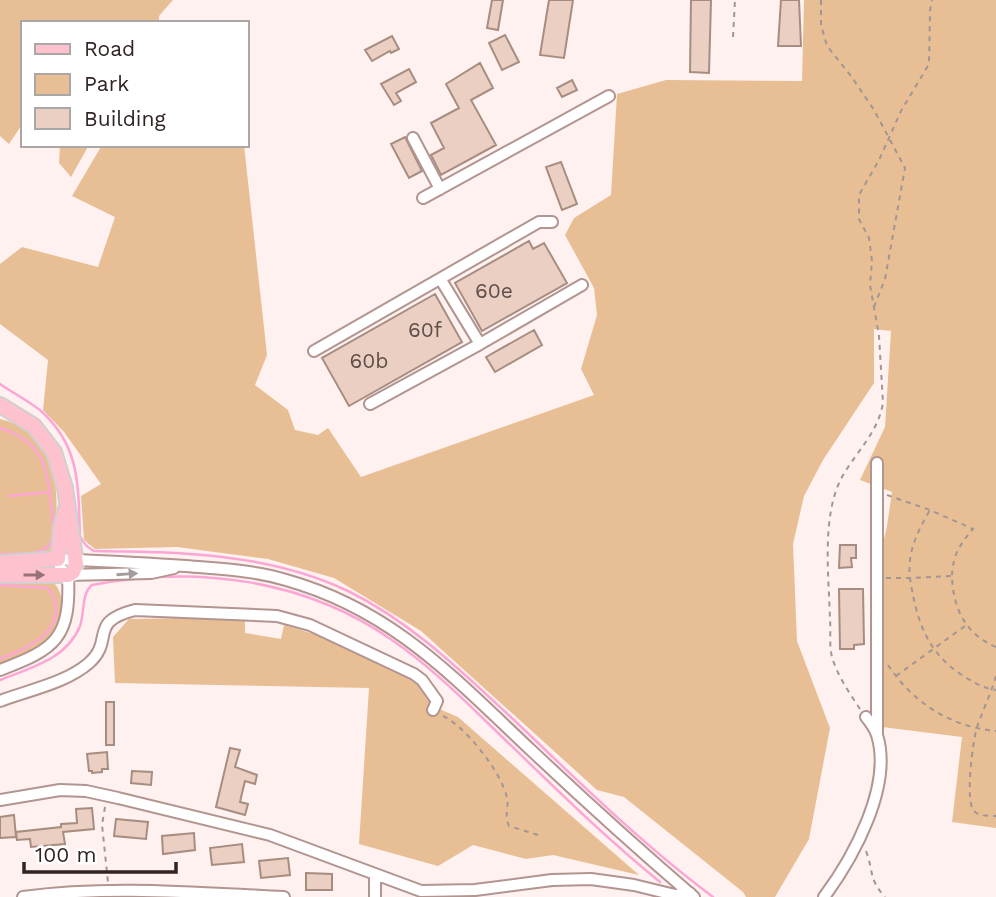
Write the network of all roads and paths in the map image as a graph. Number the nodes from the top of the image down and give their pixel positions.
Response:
1 (735, 0) edge
2 (821, 0) edge
3 (932, 0) edge
4 (733, 37) dead end
5 (610, 96) dead end
6 (890, 137) junction
7 (413, 138) dead end
8 (440, 189) junction
9 (423, 198) dead end
10 (552, 222) dead end
11 (441, 280) junction
12 (583, 285) dead end
13 (873, 308) junction
14 (480, 344) junction
15 (314, 351) dead end
16 (370, 404) dead end
17 (0, 405) edge
18 (0, 411) edge
19 (15, 414) junction
20 (877, 463) dead end
21 (877, 505) junction
22 (67, 508) junction
23 (930, 510) junction
24 (58, 559) junction
25 (76, 560) junction
26 (0, 563) edge
27 (185, 566) junction
28 (0, 575) edge
29 (68, 575) junction
30 (952, 576) junction
31 (877, 578) junction
32 (910, 578) junction
33 (966, 625) junction
34 (996, 647) edge
35 (877, 649) junction
36 (933, 650) junction
37 (0, 670) edge
38 (996, 676) edge
39 (895, 677) junction
40 (992, 690) junction
41 (996, 690) edge
42 (0, 701) edge
43 (433, 710) joint
44 (866, 717) joint
45 (977, 729) junction
46 (996, 731) edge
47 (877, 733) junction
48 (0, 800) edge
49 (106, 803) dead end
50 (996, 816) edge
51 (538, 835) dead end
52 (861, 836) junction
53 (374, 874) junction
54 (109, 891) junction
55 (420, 894) edge
56 (692, 895) edge
57 (23, 897) edge
58 (284, 897) edge
59 (375, 897) edge
60 (824, 897) edge
61 (885, 897) edge

1 - 4 path
2 - 6 path
3 - 6 path
5 - 8 street
6 - 13 path
6 - 13 path
7 - 8 street
8 - 9 street
10 - 11 street
11 - 14 street
11 - 15 street
12 - 14 street
13 - 44 path
14 - 16 street
17 - 19 main road
18 - 19 main road
19 - 22 main road
20 - 21 street
21 - 23 path
21 - 31 street
22 - 24 main road
22 - 25 main road
23 - 30 path
23 - 32 path
24 - 25 street
24 - 26 main road
24 - 29 street
25 - 27 street
25 - 29 main road
29 -> 27 street
27 - 56 street
28 -> 29 main road
29 - 37 street
30 - 32 path
30 - 33 path
31 - 32 path
31 - 35 street
32 - 36 path
33 - 34 path
33 - 36 path
35 - 39 path
35 - 47 street
36 - 39 path
36 - 40 path
38 - 40 path
39 - 45 path
40 - 41 path
40 - 45 path
42 - 43 street
43 - 51 path
44 - 47 street
45 - 46 path
45 - 50 path
47 - 52 street
48 - 53 street
49 - 54 path
52 - 60 street
52 - 61 path
53 - 55 street
53 - 59 street
54 - 57 street
54 - 58 street
55 - 56 street

